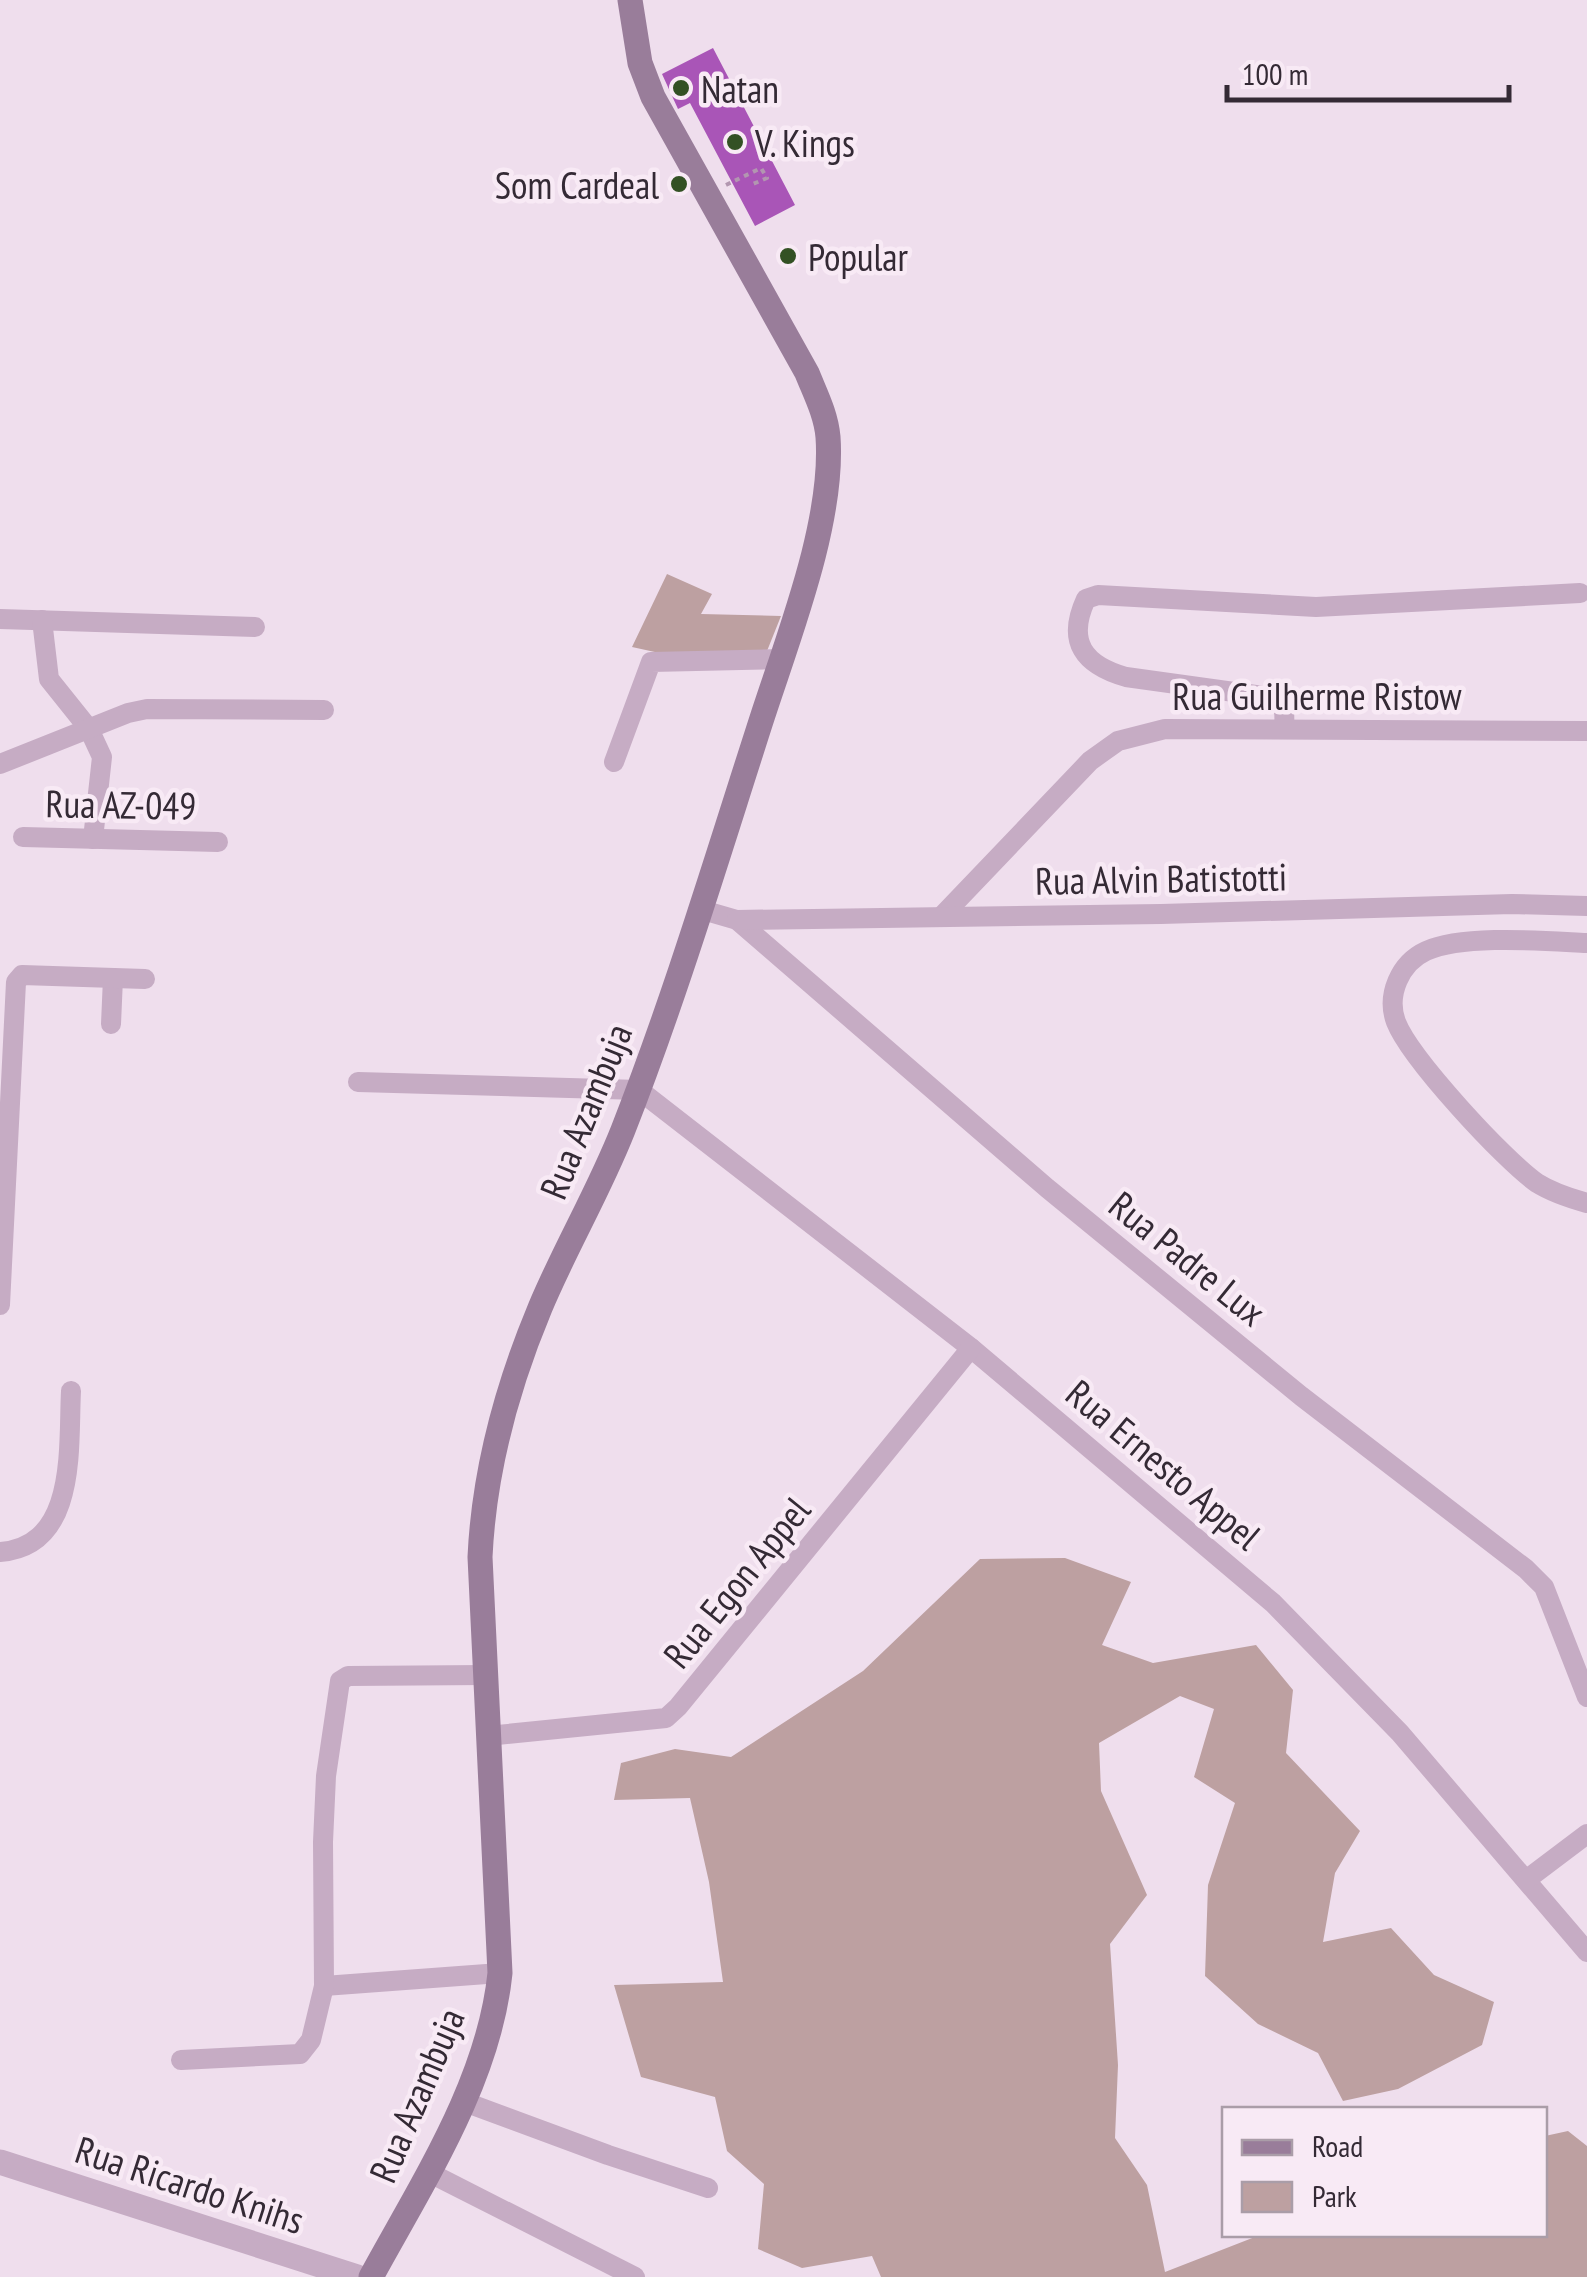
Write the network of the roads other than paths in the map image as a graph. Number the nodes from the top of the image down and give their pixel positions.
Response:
1 (630, 0) edge
2 (1580, 593) dead end
3 (0, 619) edge
4 (42, 620) junction
5 (255, 627) dead end
6 (781, 659) junction
7 (324, 710) dead end
8 (1284, 728) junction
9 (89, 729) junction
10 (1587, 730) edge
11 (614, 762) dead end
12 (0, 764) edge
13 (23, 837) dead end
14 (93, 838) junction
15 (218, 842) dead end
16 (1587, 906) edge
17 (700, 910) junction
18 (942, 916) junction
19 (736, 920) junction
20 (1587, 943) edge
21 (112, 978) junction
22 (146, 980) dead end
23 (112, 1024) dead end
24 (358, 1082) dead end
25 (639, 1090) junction
26 (1587, 1203) edge
27 (0, 1305) edge
28 (971, 1348) junction
29 (71, 1392) dead end
30 (0, 1552) edge
31 (485, 1674) junction
32 (1587, 1697) edge
33 (487, 1736) junction
34 (1587, 1834) edge
35 (1526, 1880) junction
36 (1587, 1952) edge
37 (500, 1973) junction
38 (324, 1986) junction
39 (180, 2060) dead end
40 (462, 2101) junction
41 (0, 2162) edge
42 (428, 2172) junction
43 (708, 2188) dead end
44 (357, 2277) edge
45 (371, 2277) edge
46 (636, 2277) edge

1 - 6 main road, Rua Azambuja
2 - 8 street
3 - 4 street
4 - 5 street
4 - 9 street
6 - 11 street
6 - 17 main road, Rua Azambuja
7 - 9 street
8 - 10 street, Rua Guilherme Ristow
8 - 18 street, Rua Guilherme Ristow
9 - 12 street
9 - 14 street
13 - 14 street, Rua AZ-049
14 - 15 street, Rua AZ-049
16 - 18 street, Rua Alvin Batistotti
17 - 19 street, Rua Padre Lux
17 - 25 main road, Rua Azambuja
18 - 19 street, Rua Alvin Batistotti
19 - 32 street, Rua Padre Lux
20 - 26 street
21 - 22 street
21 - 23 street
21 - 27 street
24 - 25 street
25 - 28 street, Rua Ernesto Appel
25 - 31 main road, Rua Azambuja
28 - 33 street, Rua Egon Appel
28 - 35 street, Rua Ernesto Appel
29 - 30 street
31 - 33 main road, Rua Azambuja
31 - 38 street
33 - 37 main road, Rua Azambuja
34 - 35 street
35 - 36 street, Rua Ernesto Appel
37 - 38 street
37 - 40 main road, Rua Azambuja
38 - 39 street
40 - 42 main road, Rua Azambuja
40 - 43 street
41 - 44 street, Rua Ricardo Knihs
42 - 45 main road, Rua Azambuja
42 - 46 street

